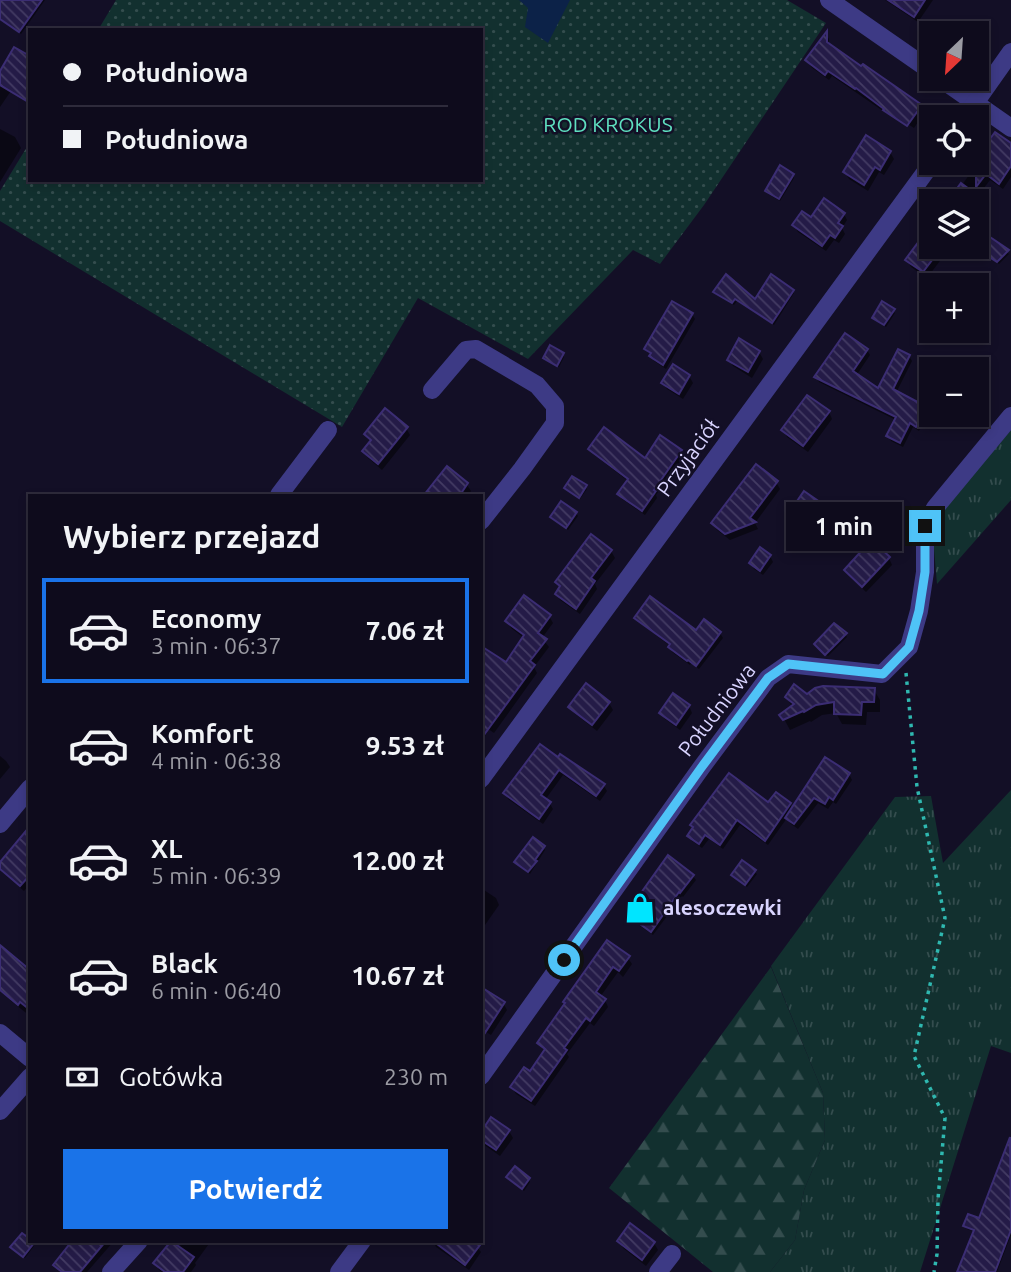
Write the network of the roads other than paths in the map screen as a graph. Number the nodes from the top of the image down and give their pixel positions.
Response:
1 (829, 0) edge
2 (1011, 52) edge
3 (919, 63) edge
4 (953, 91) edge
5 (966, 105) edge
6 (974, 105) edge
7 (989, 118) edge
8 (1011, 128) edge
9 (923, 175) edge
10 (432, 390) dead end
11 (1011, 416) edge
12 (328, 430) dead end
13 (280, 494) edge
14 (483, 519) edge
15 (483, 776) edge
16 (28, 790) edge
17 (0, 824) edge
18 (0, 1032) edge
19 (28, 1056) edge
20 (483, 1073) edge
21 (28, 1079) edge
22 (0, 1111) edge
23 (137, 1243) edge
24 (360, 1243) edge
25 (672, 1254) dead end
26 (111, 1272) edge
27 (338, 1272) edge
28 (658, 1272) edge

1 - 3 street
2 - 6 street
4 - 5 street
7 - 8 street
9 - 15 street, Przyjaciół
10 - 14 street
11 - 20 street, Południowa
12 - 13 street
16 - 17 street
18 - 19 street
21 - 22 street
23 - 26 street
24 - 27 street
25 - 28 street

